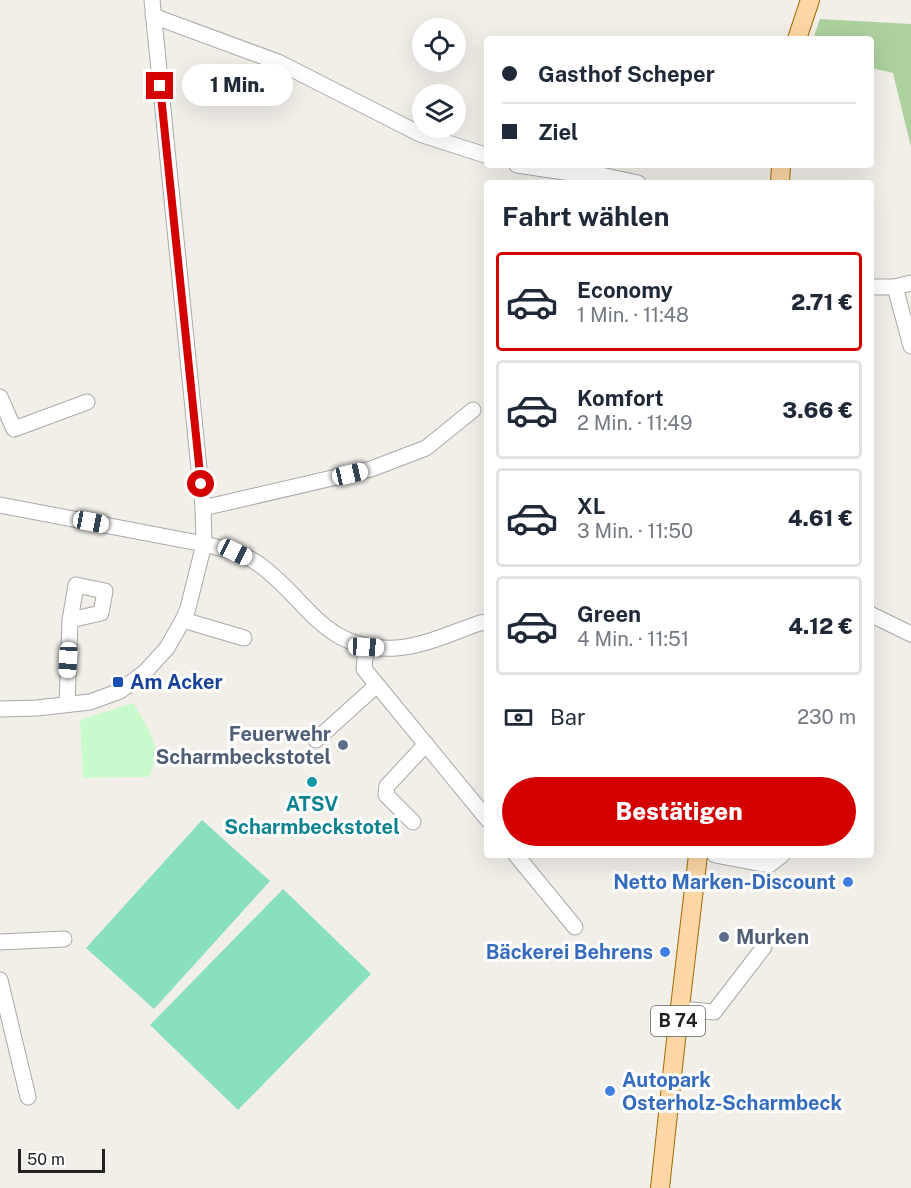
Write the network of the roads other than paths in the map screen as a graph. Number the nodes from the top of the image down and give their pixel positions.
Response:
1 (152, 0) edge
2 (810, 0) edge
3 (153, 16) junction
4 (798, 36) edge
5 (484, 155) edge
6 (537, 168) edge
7 (625, 180) edge
8 (911, 283) edge
9 (895, 286) junction
10 (874, 287) edge
11 (911, 346) edge
12 (0, 397) edge
13 (87, 402) dead end
14 (473, 410) dead end
15 (0, 505) edge
16 (203, 508) junction
17 (204, 544) junction
18 (874, 616) edge
19 (69, 620) dead end
20 (183, 620) junction
21 (484, 622) edge
22 (911, 634) edge
23 (244, 638) dead end
24 (366, 647) junction
25 (377, 685) junction
26 (67, 704) junction
27 (0, 709) edge
28 (316, 740) dead end
29 (426, 744) junction
30 (484, 815) edge
31 (413, 822) dead end
32 (518, 858) edge
33 (698, 858) edge
34 (732, 858) edge
35 (778, 858) edge
36 (576, 927) dead end
37 (64, 939) dead end
38 (0, 942) edge
39 (764, 947) dead end
40 (0, 980) edge
41 (680, 1009) junction
42 (28, 1097) dead end
43 (660, 1188) edge

1 - 3 street
2 - 4 main road
3 - 5 street
3 - 16 street
6 - 7 street
8 - 9 street
9 - 10 street
9 - 11 street
12 - 13 street
14 - 16 street
15 - 17 street
16 - 17 street
17 - 20 street
17 - 24 street
18 - 22 street
19 - 26 street
20 - 23 street
20 - 26 street
21 - 24 street
24 - 25 street
25 - 28 street
25 - 29 street
26 - 27 street
29 - 30 street
29 - 31 street
32 - 36 street
33 - 41 main road, B 74
34 - 35 street
37 - 38 street
39 - 41 street
40 - 42 street
41 - 43 main road, B 74

